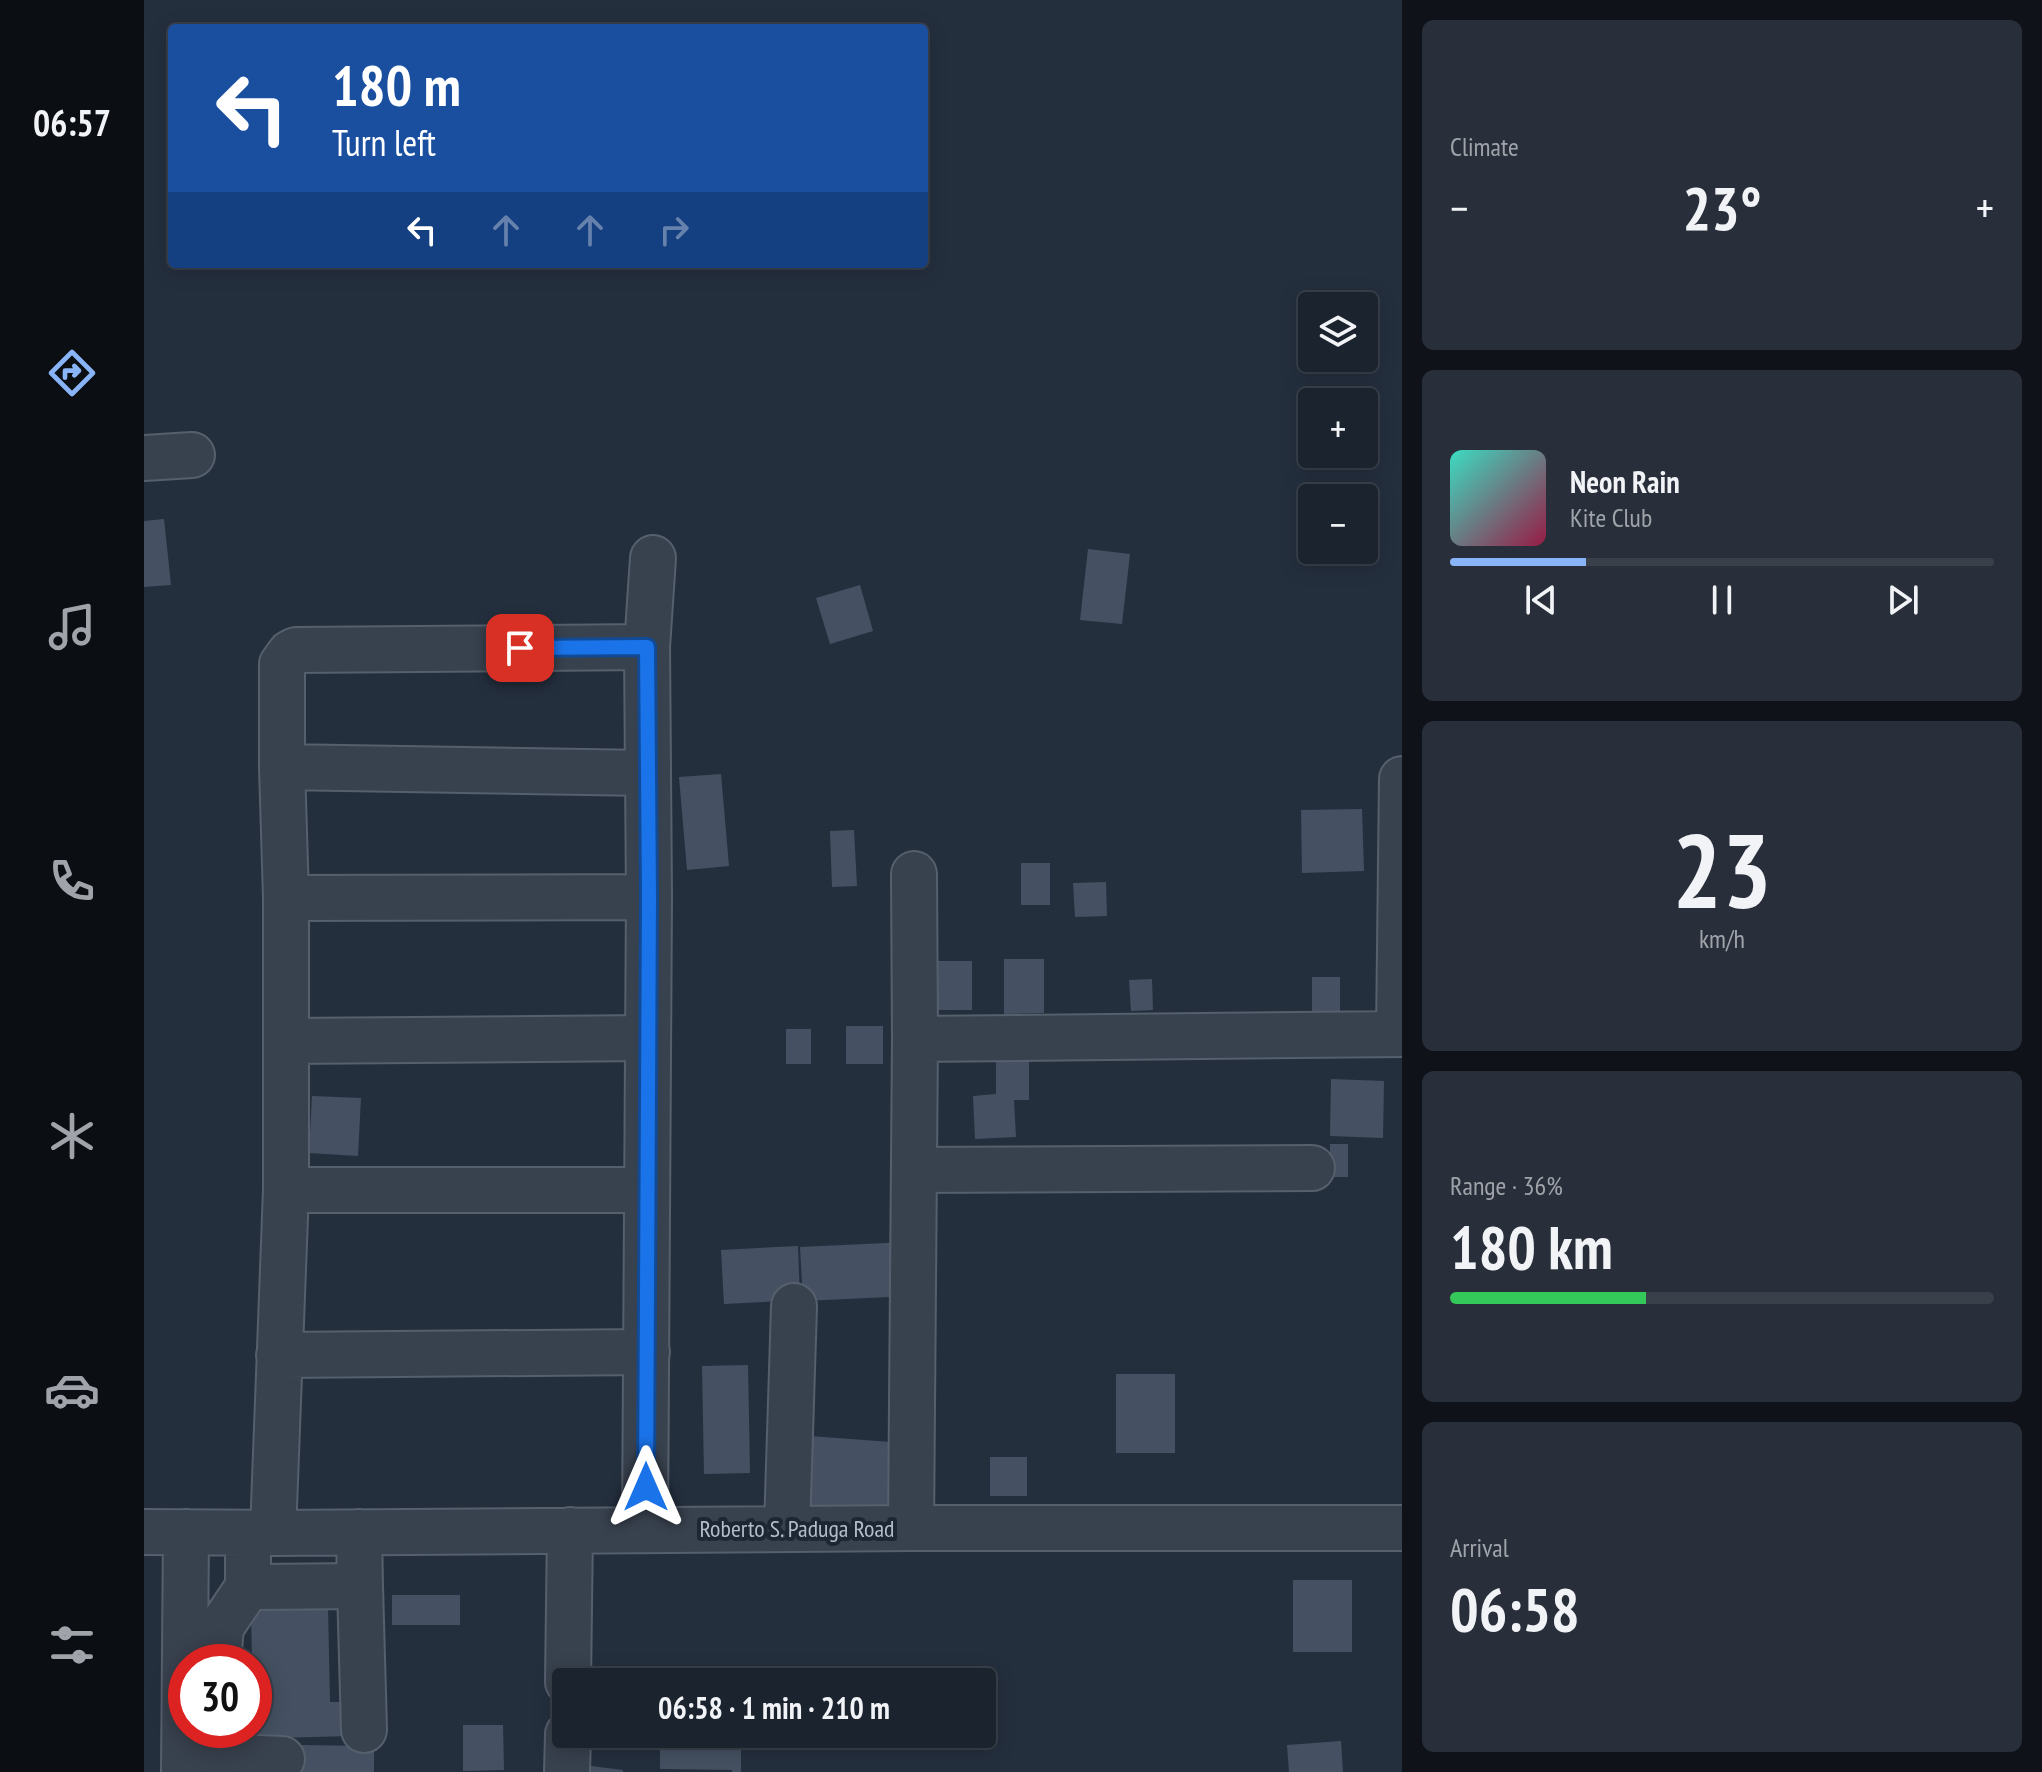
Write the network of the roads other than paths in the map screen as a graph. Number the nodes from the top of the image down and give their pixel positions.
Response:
1 (192, 455) dead end
2 (144, 458) edge
3 (653, 558) dead end
4 (647, 647) junction
5 (282, 767) junction
6 (647, 773) junction
7 (1402, 779) edge
8 (914, 874) dead end
9 (649, 897) junction
10 (286, 898) junction
11 (1400, 1034) edge
12 (648, 1038) junction
13 (915, 1039) junction
14 (286, 1041) junction
15 (1312, 1168) dead end
16 (915, 1170) junction
17 (286, 1190) junction
18 (647, 1190) junction
19 (794, 1306) dead end
20 (647, 1352) junction
21 (279, 1355) junction
22 (911, 1528) junction
23 (1402, 1528) edge
24 (645, 1529) junction
25 (787, 1529) junction
26 (570, 1530) junction
27 (165, 1532) edge
28 (359, 1532) junction
29 (261, 1533) junction
30 (360, 1586) junction
31 (248, 1587) junction
32 (218, 1644) edge
33 (568, 1668) edge
34 (364, 1730) dead end
35 (216, 1748) edge
36 (568, 1748) edge
37 (282, 1759) dead end
38 (184, 1772) edge
39 (567, 1772) edge

1 - 2 street
3 - 4 street
4 - 5 street
4 - 6 street
5 - 6 street
5 - 10 street
6 - 9 street
7 - 11 street
8 - 13 street
9 - 10 street
9 - 12 street
10 - 14 street
11 - 13 street
12 - 14 street
12 - 18 street
13 - 16 street
14 - 17 street
15 - 16 street
16 - 22 street
17 - 18 street
17 - 21 street
18 - 20 street
19 - 25 street
20 - 21 street
20 - 24 street
21 - 29 street
22 - 23 street, Roberto S. Paduga Road
22 - 25 street, Roberto S. Paduga Road
24 - 25 street, Roberto S. Paduga Road
24 - 26 street, Roberto S. Paduga Road
26 - 28 street, Roberto S. Paduga Road
26 - 33 street
27 - 29 street, Roberto S. Paduga Road
27 - 38 street
28 - 29 street, Roberto S. Paduga Road
28 - 30 street
29 - 31 street
30 - 31 street
30 - 34 street
31 - 32 street
35 - 37 street
36 - 39 street

